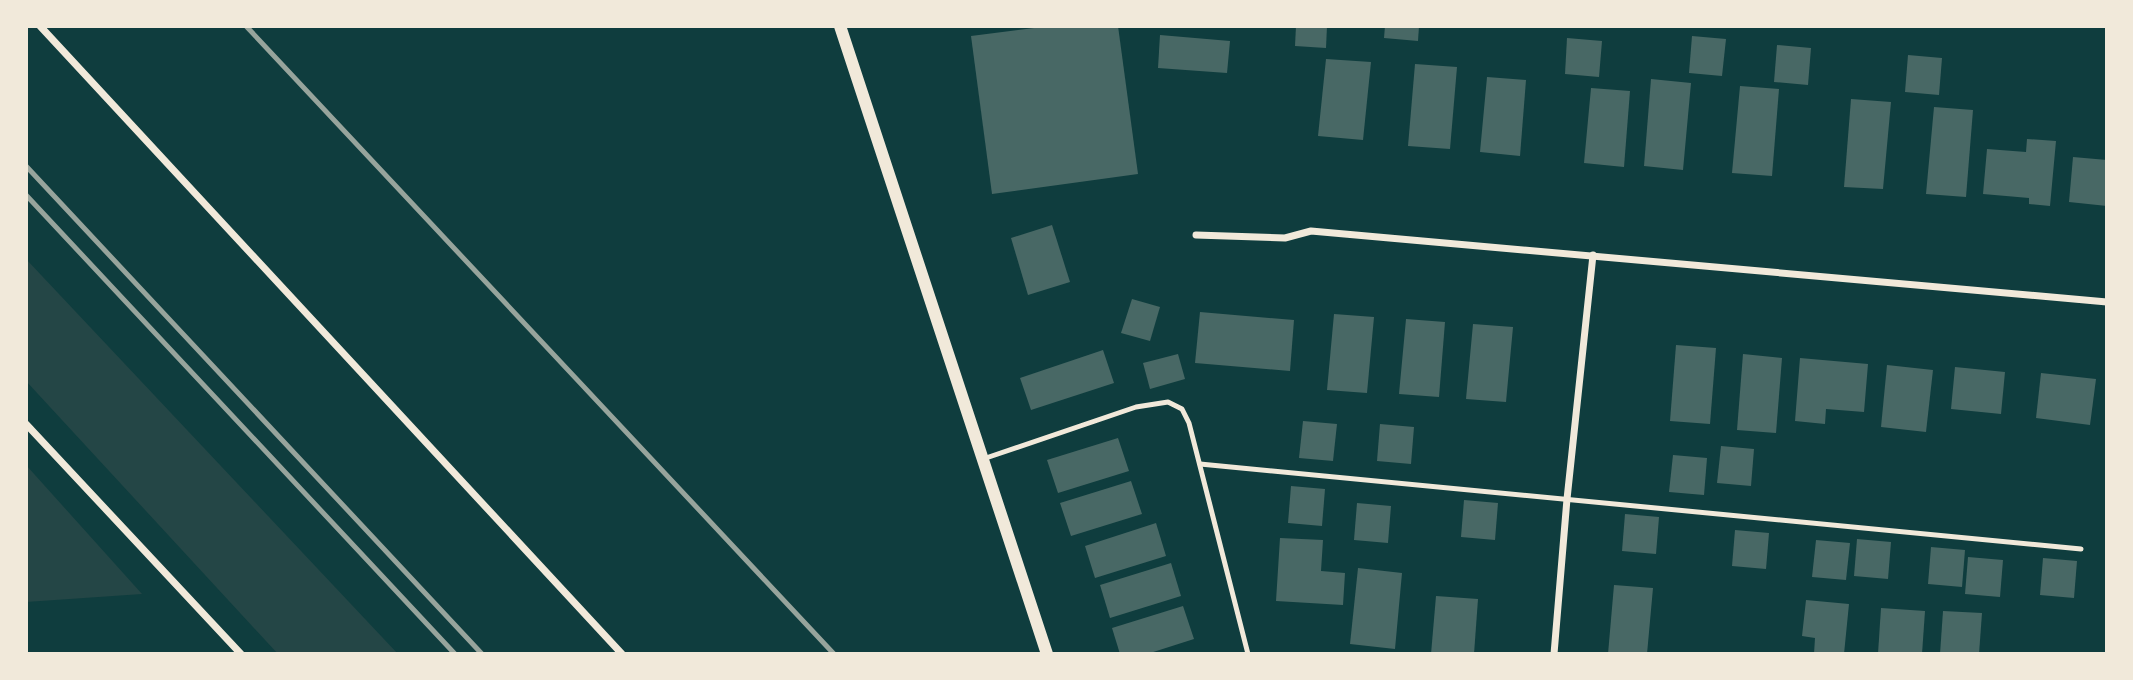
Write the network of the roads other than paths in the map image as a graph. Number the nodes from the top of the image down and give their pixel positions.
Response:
1 (40, 26) edge
2 (840, 26) edge
3 (1196, 235) dead end
4 (1593, 255) junction
5 (2107, 302) edge
6 (26, 425) edge
7 (983, 459) junction
8 (1200, 464) junction
9 (1567, 499) junction
10 (2081, 549) dead end
11 (241, 654) edge
12 (622, 654) edge
13 (1047, 654) edge
14 (1248, 654) edge
15 (1554, 654) edge

1 - 12 street
2 - 7 street
3 - 4 street
4 - 5 street
4 - 9 street
6 - 11 street
7 - 8 lane
7 - 13 street
8 - 9 lane
8 - 14 lane
9 - 10 lane
9 - 15 street

